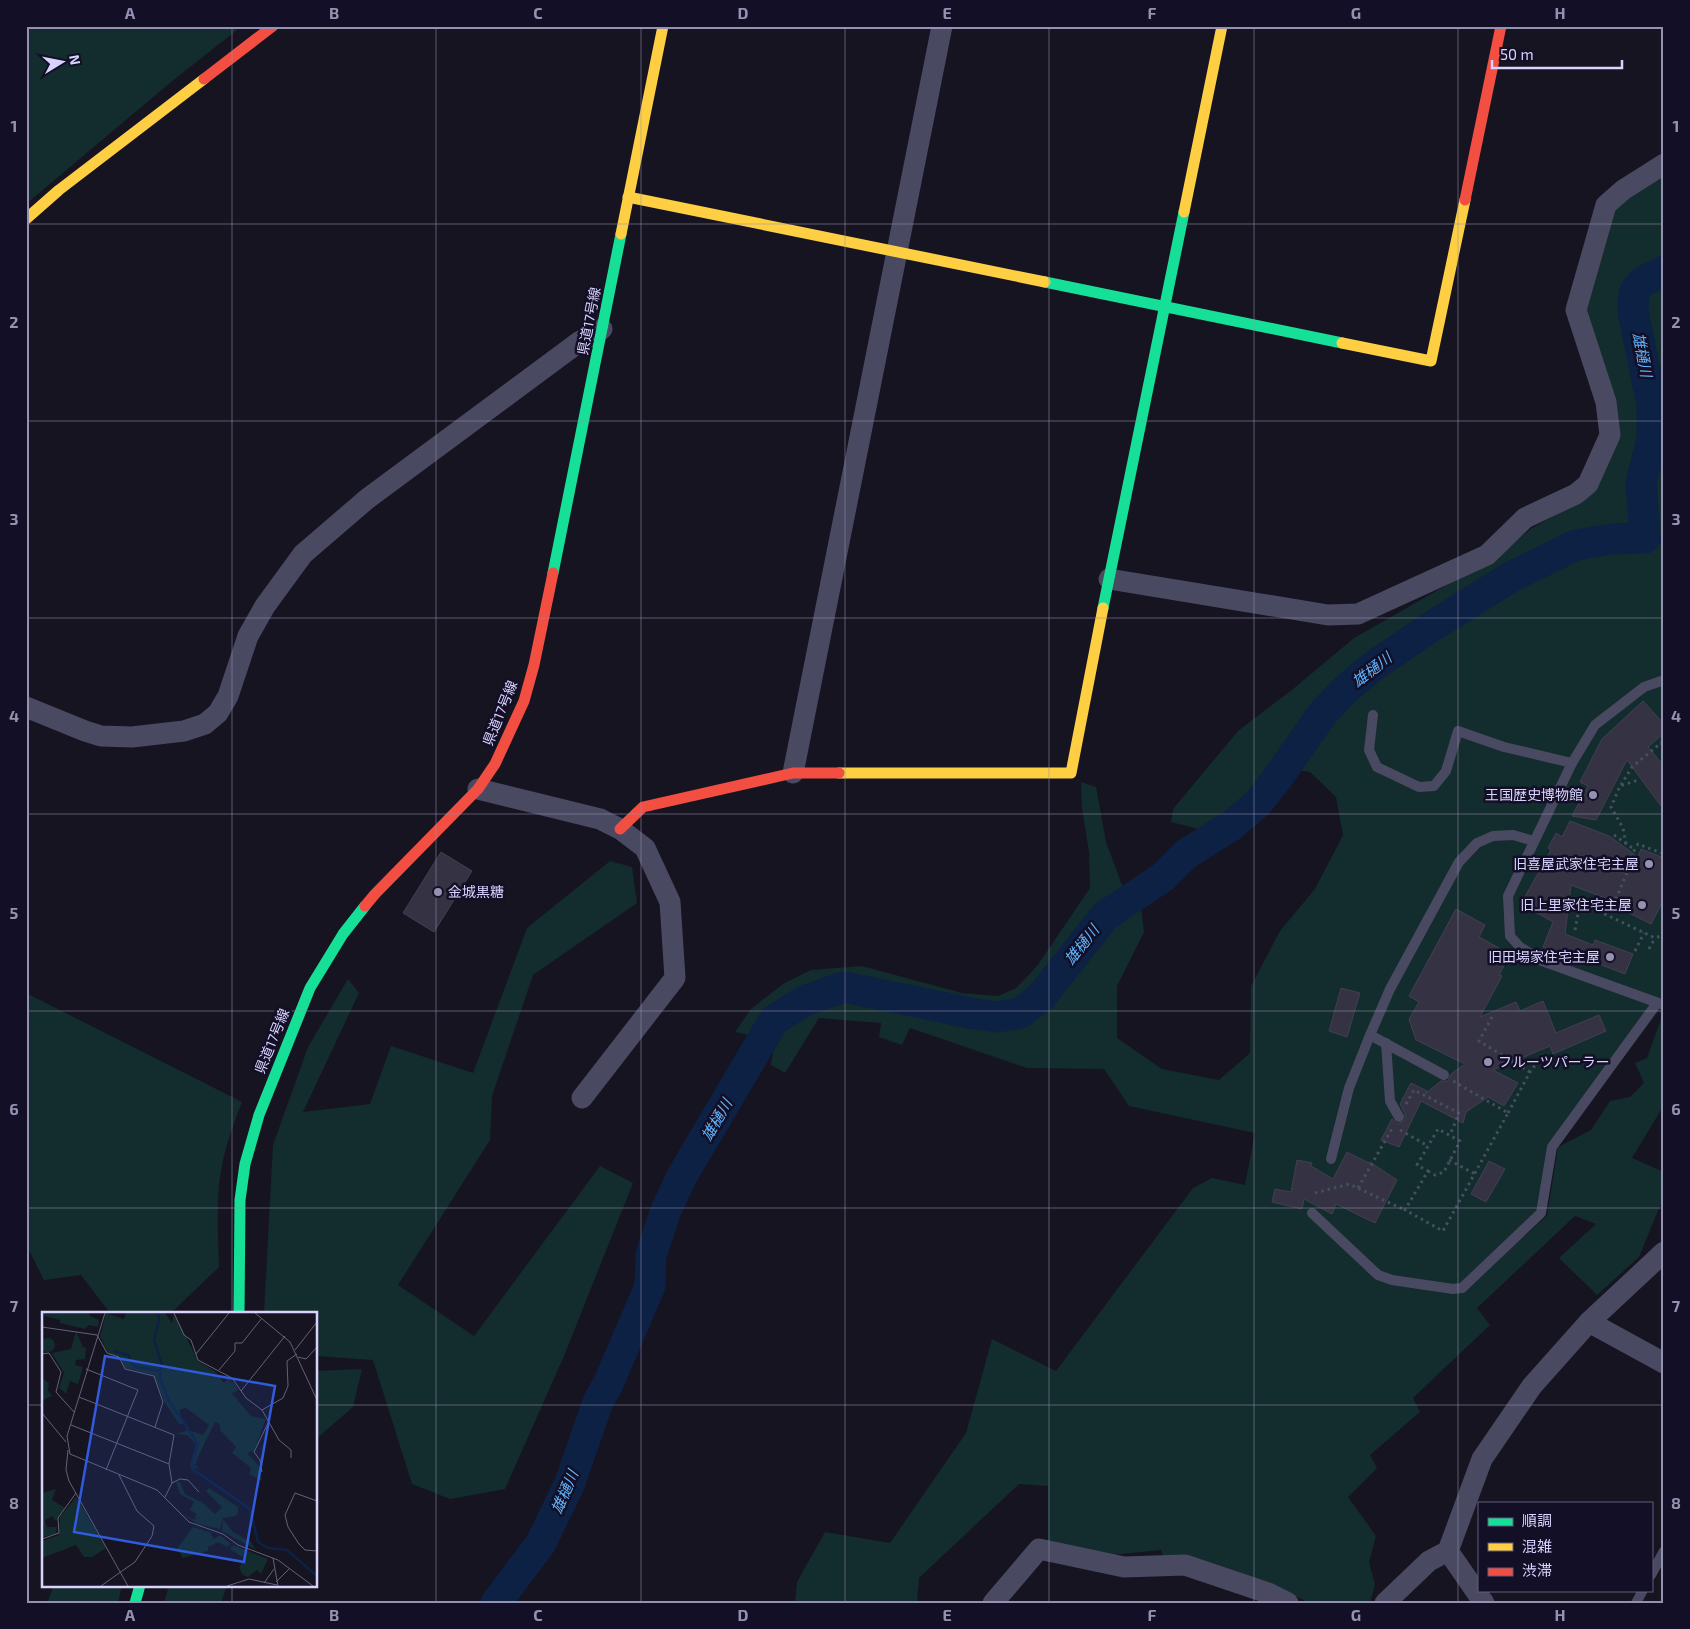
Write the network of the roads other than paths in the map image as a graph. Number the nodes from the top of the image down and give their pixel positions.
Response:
1 (273, 26) edge
2 (663, 26) edge
3 (942, 26) edge
4 (1222, 26) edge
5 (1501, 26) edge
6 (1664, 164) edge
7 (628, 197) junction
8 (26, 219) edge
9 (896, 253) junction
10 (1164, 307) junction
11 (602, 329) junction
12 (1109, 579) junction
13 (1664, 680) edge
14 (26, 707) edge
15 (1373, 715) dead end
16 (1572, 763) junction
17 (793, 773) junction
18 (478, 789) junction
19 (620, 829) junction
20 (1534, 841) junction
21 (1660, 1004) edge
22 (1370, 1035) junction
23 (1386, 1043) junction
24 (1444, 1075) road end
25 (582, 1098) dead end
26 (1396, 1122) road end
27 (1332, 1159) dead end
28 (1312, 1213) dead end
29 (1664, 1252) edge
30 (239, 1312) edge
31 (1589, 1322) junction
32 (1664, 1363) edge
33 (1448, 1551) junction
34 (1664, 1551) edge
35 (1652, 1573) edge
36 (140, 1586) edge
37 (135, 1603) edge
38 (993, 1603) edge
39 (1288, 1603) edge
40 (1386, 1603) edge
41 (1484, 1603) edge

1 - 8 street
2 - 7 street, 県道17号線
3 - 9 street
4 - 10 street
5 - 10 street
6 - 12 street
7 - 9 street
7 - 11 street, 県道17号線
9 - 10 street
9 - 17 street
10 - 12 street
11 - 14 street
11 - 18 street, 県道17号線
12 - 17 street
13 - 16 lane
15 - 16 lane
16 - 20 lane
17 - 19 street
18 - 19 street
18 - 30 street, 県道17号線
19 - 25 street
20 - 21 lane
20 - 22 lane
21 - 28 lane
22 - 23 lane
22 - 27 lane
23 - 24 lane
23 - 26 lane
29 - 31 street
31 - 32 street
31 - 33 street
33 - 40 street
33 - 41 street
34 - 35 lane
36 - 37 street
38 - 39 street

